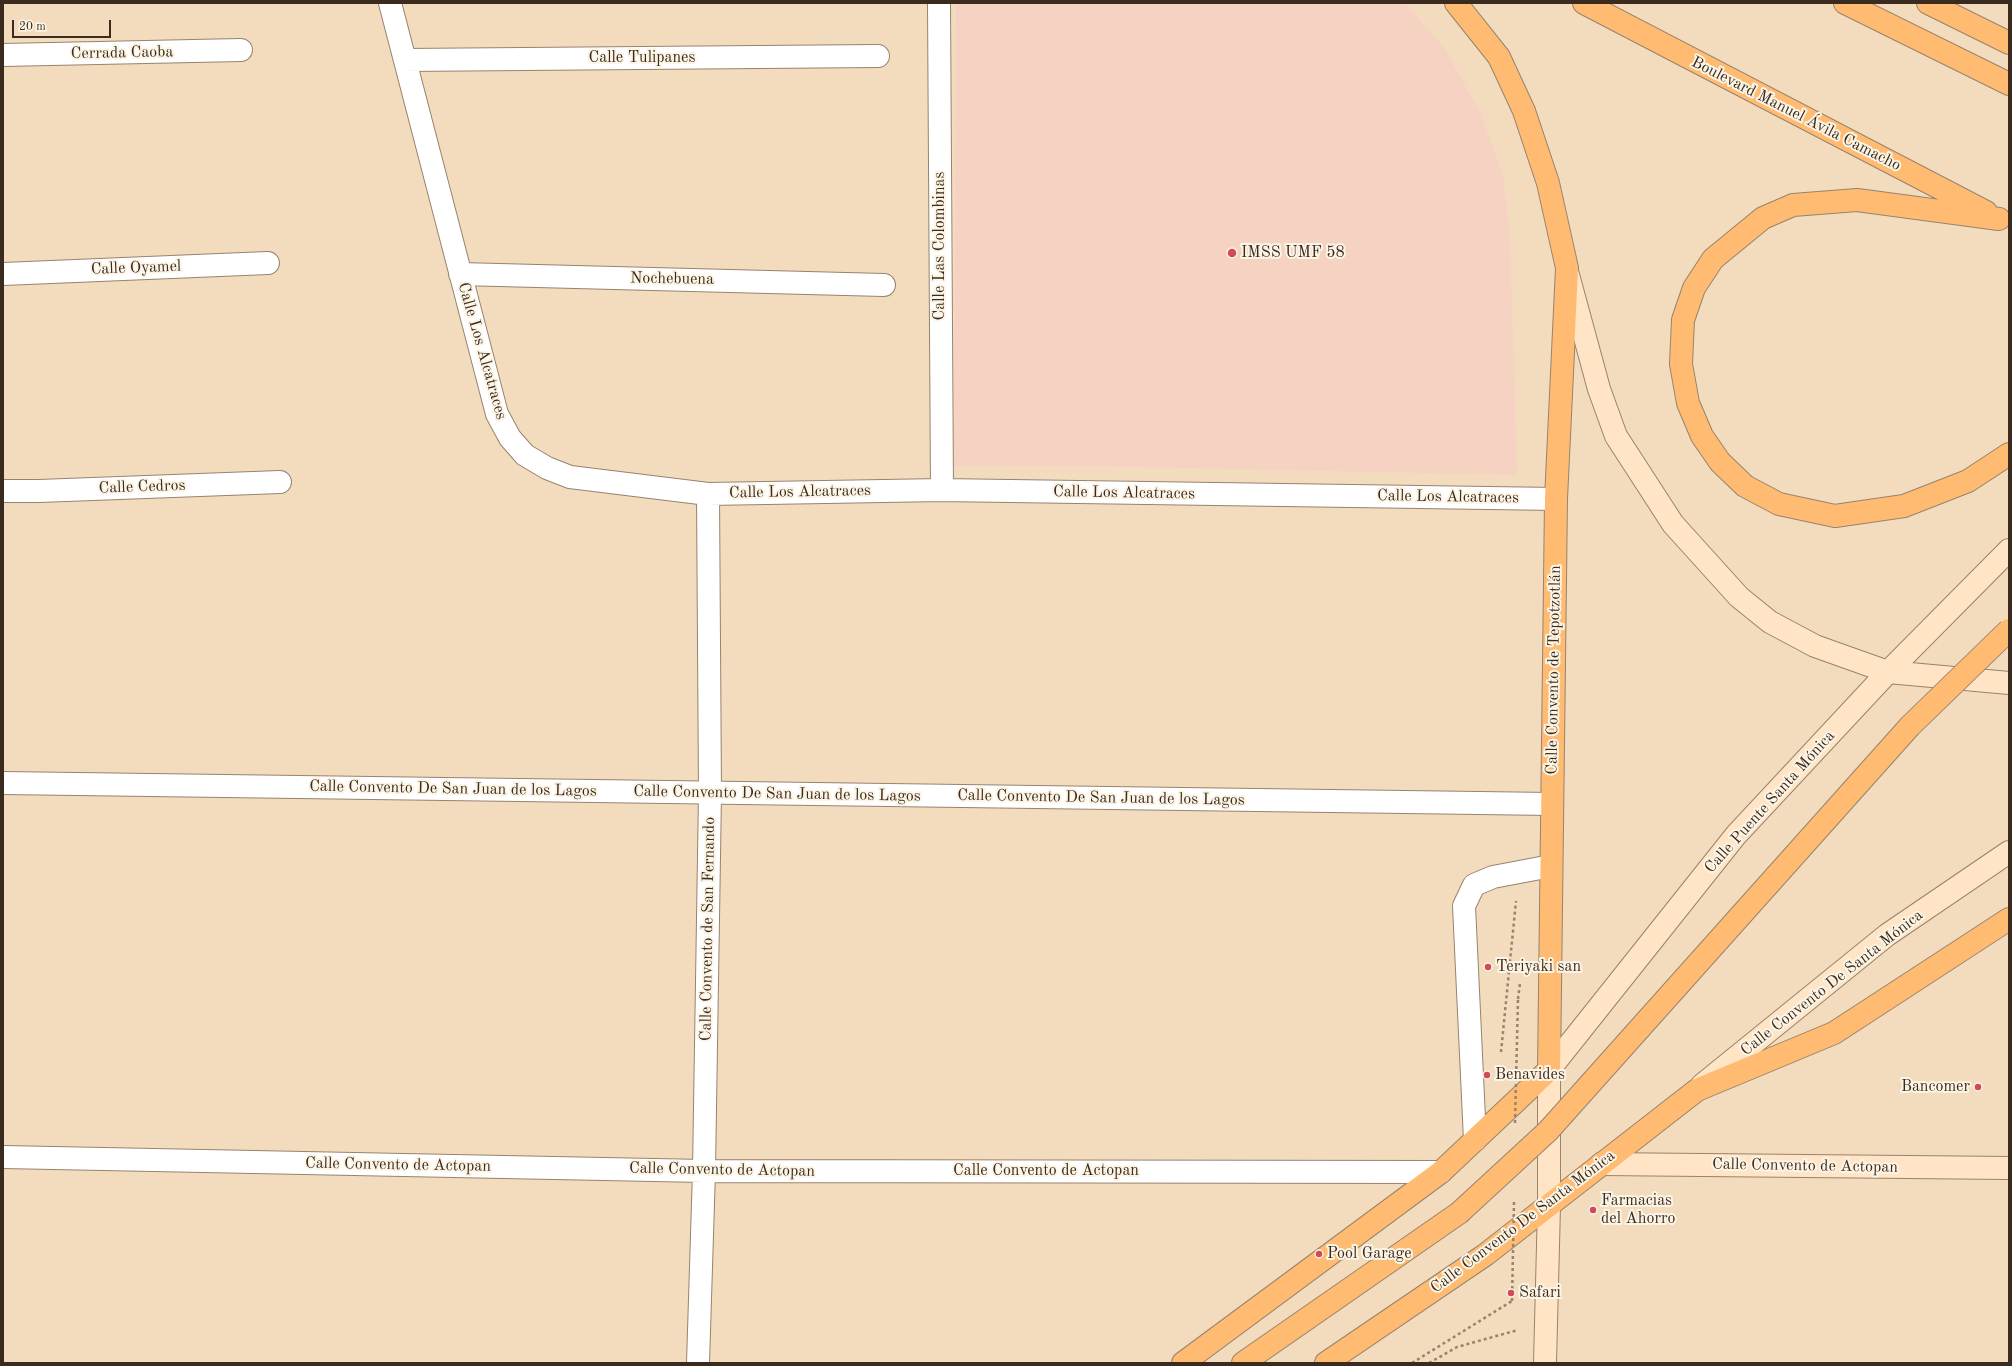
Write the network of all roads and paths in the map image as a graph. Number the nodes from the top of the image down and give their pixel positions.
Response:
1 (390, 3) edge
2 (939, 3) edge
3 (1456, 3) edge
4 (1584, 3) edge
5 (1845, 3) edge
6 (1928, 3) edge
7 (2009, 43) edge
8 (241, 50) dead end
9 (3, 55) edge
10 (878, 56) dead end
11 (405, 60) junction
12 (2009, 84) edge
13 (2004, 222) edge
14 (268, 263) dead end
15 (1566, 268) junction
16 (3, 274) edge
17 (460, 274) junction
18 (884, 285) dead end
19 (2009, 454) edge
20 (280, 482) dead end
21 (942, 490) junction
22 (3, 491) edge
23 (708, 494) junction
24 (1556, 499) junction
25 (2009, 550) edge
26 (2009, 630) edge
27 (1888, 672) junction
28 (2009, 683) edge
29 (3, 783) edge
30 (710, 793) junction
31 (1552, 804) junction
32 (2009, 852) edge
33 (1551, 866) junction
34 (1523, 902) dead end
35 (2009, 920) edge
36 (1521, 976) dead end
37 (1518, 999) dead end
38 (1501, 1060) dead end
39 (1549, 1070) junction
40 (1697, 1090) junction
41 (1475, 1140) junction
42 (3, 1157) edge
43 (1601, 1164) junction
44 (2009, 1168) edge
45 (704, 1171) junction
46 (1441, 1172) junction
47 (1549, 1206) junction
48 (1512, 1301) dead end
49 (1546, 1323) junction
50 (698, 1363) edge
51 (1183, 1363) edge
52 (1243, 1363) edge
53 (1326, 1363) edge
54 (1412, 1363) edge
55 (1429, 1363) edge
56 (1545, 1363) edge

1 - 11 street, Calle Los Alcatraces
2 - 21 street, Calle Las Colombinas
3 - 15 main road, Calle Convento de Tepotzotlán
4 - 13 main road, Boulevard Manuel Ávila Camacho
5 - 12 main road
6 - 7 main road
8 - 9 street, Cerrada Caoba
10 - 11 street, Calle Tulipanes
11 - 17 street, Calle Los Alcatraces
13 - 19 main road
14 - 16 street, Calle Oyamel
15 - 24 main road, Calle Convento de Tepotzotlán
15 - 27 main road
17 - 18 street, Nochebuena
17 - 23 street, Calle Los Alcatraces
20 - 22 street, Calle Cedros
21 - 23 street, Calle Los Alcatraces
21 - 24 street, Calle Los Alcatraces
23 - 30 street, Calle Convento de San Fernando
24 - 31 main road, Calle Convento de Tepotzotlán
25 - 27 main road, Calle Puente Santa Mónica
26 - 52 main road, bridge
27 - 28 main road
27 - 39 main road, Calle Puente Santa Mónica
29 - 30 street, Calle Convento De San Juan de los Lagos
30 - 31 street, Calle Convento De San Juan de los Lagos
30 - 45 street, Calle Convento de San Fernando
31 - 33 main road, Calle Convento de Tepotzotlán
32 - 40 main road, Calle Convento De Santa Mónica
33 - 39 main road, Calle Convento de Tepotzotlán
33 - 41 street
34 - 38 path
35 - 40 main road, Calle Convento De Santa Mónica
36 - 37 path
39 - 41 main road
39 - 47 main road, Calle Convento de Tepotzotlán
40 - 43 main road, Calle Convento De Santa Mónica
41 - 46 main road
42 - 45 street, Calle Convento de Actopan
43 - 44 main road, Calle Convento de Actopan
43 - 47 main road, Calle Convento De Santa Mónica
45 - 46 street, Calle Convento de Actopan
45 - 50 street, Calle Convento de San Fernando
46 - 51 main road
47 - 49 main road, Calle Convento de Tepotzotlán
47 - 53 main road, Calle Convento De Santa Mónica
48 - 54 path
49 - 55 path
49 - 56 main road, Calle Convento de Tepotzotlán

